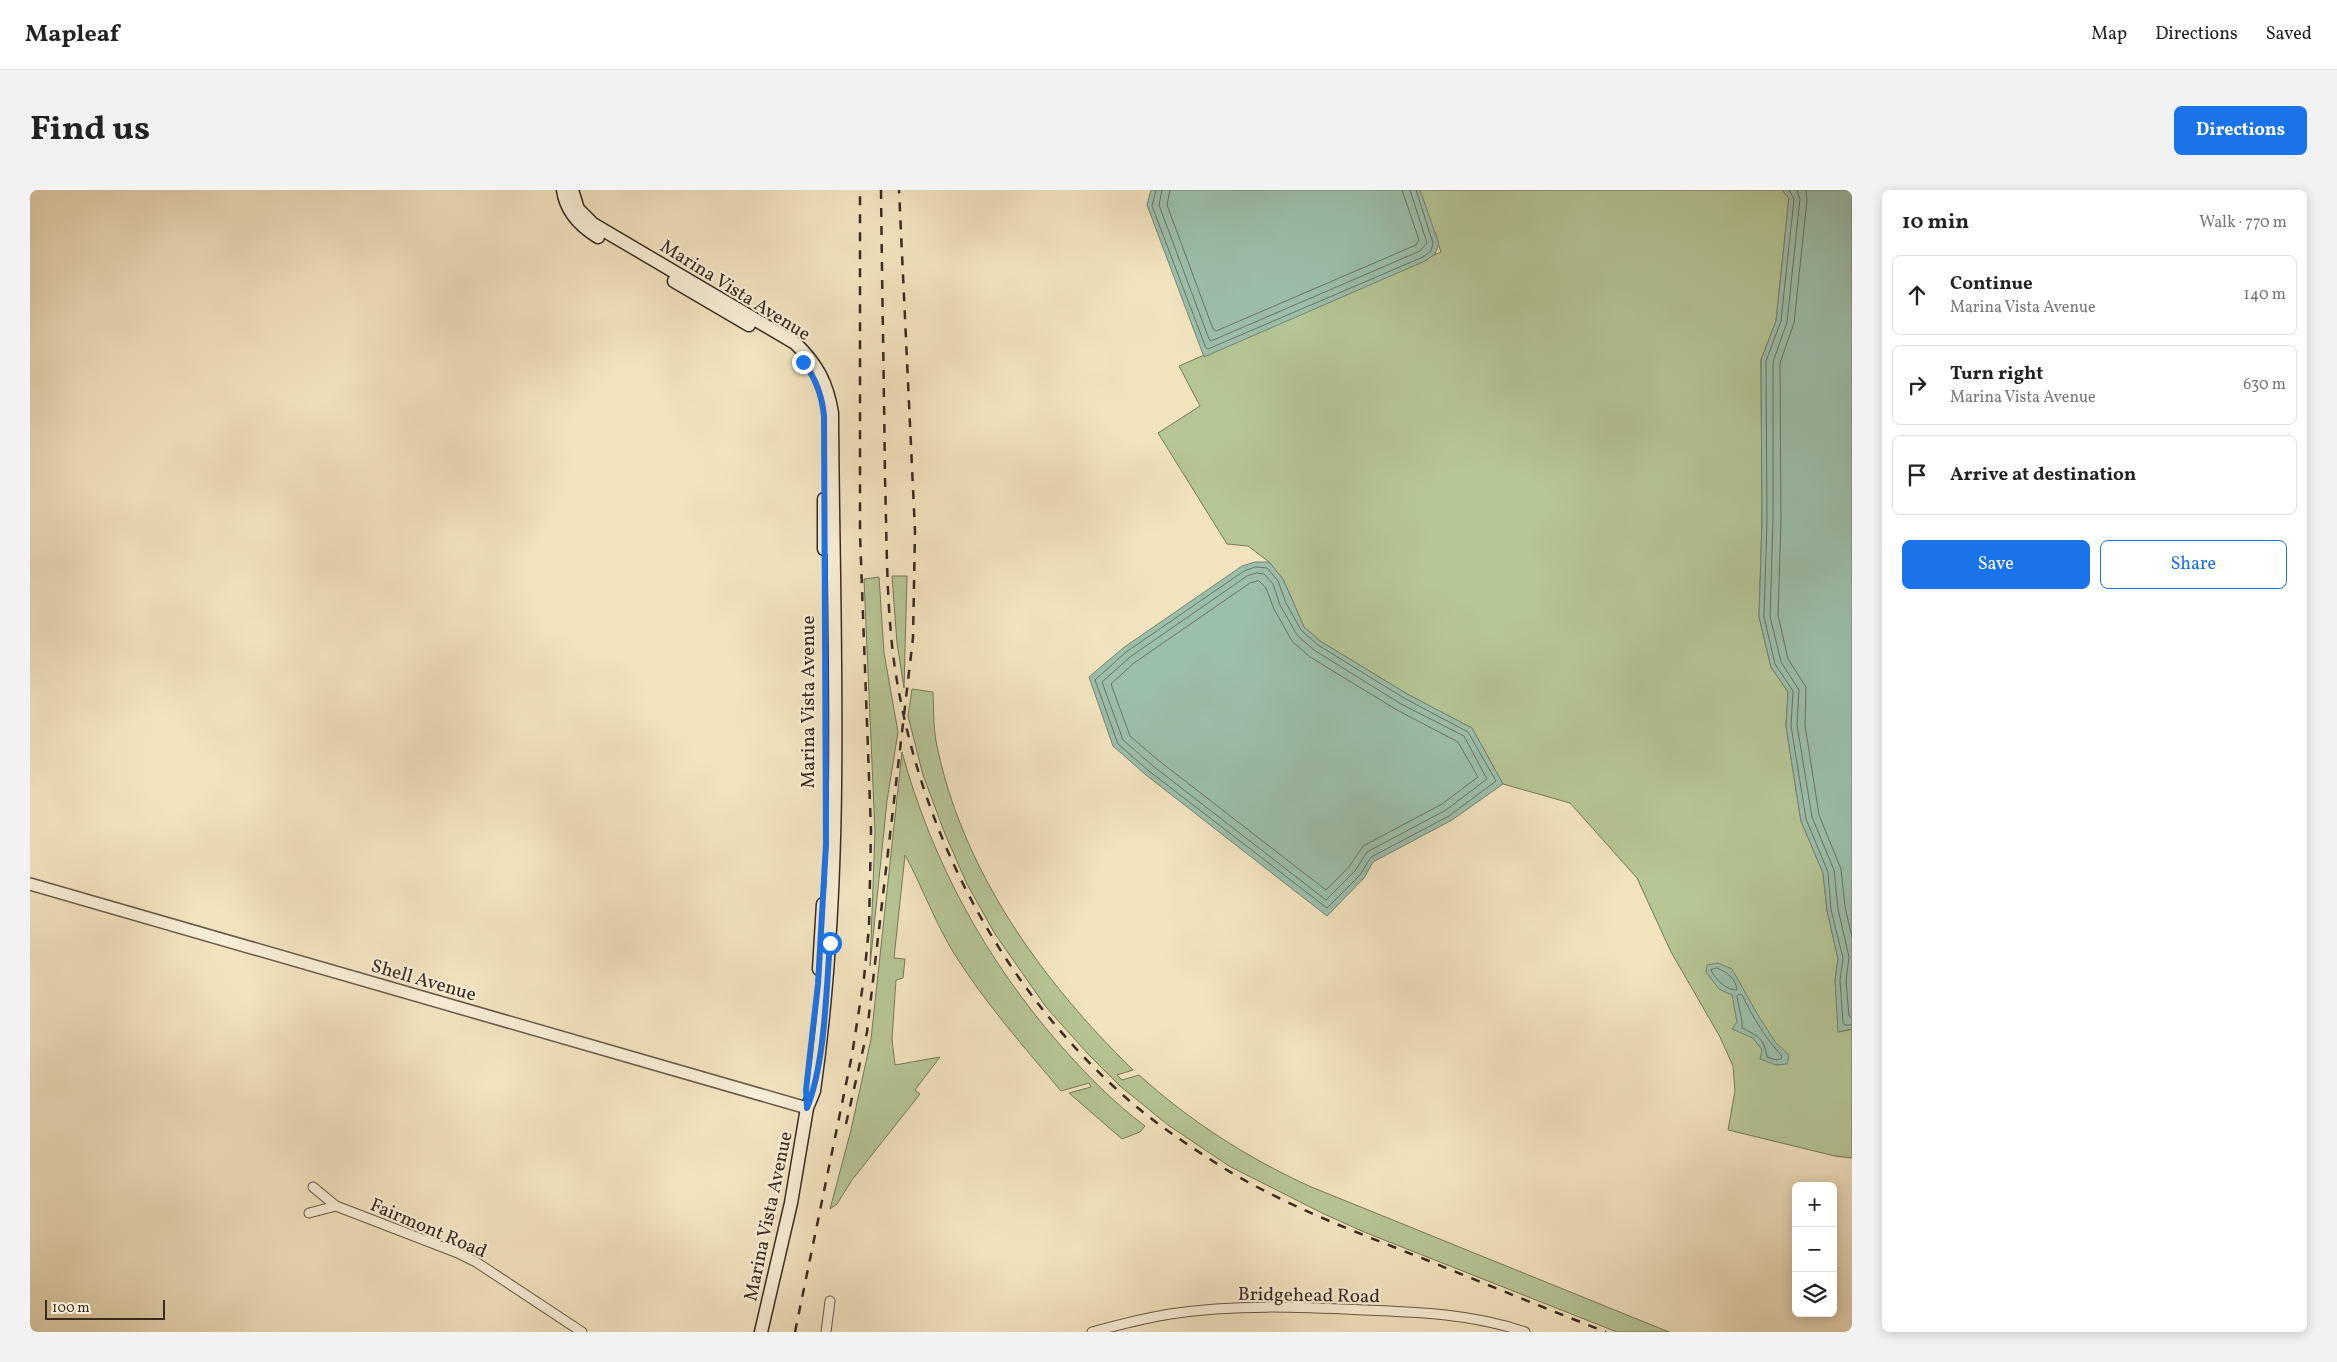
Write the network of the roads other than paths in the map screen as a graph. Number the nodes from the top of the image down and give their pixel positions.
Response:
1 (563, 190) edge
2 (572, 190) edge
3 (30, 884) edge
4 (807, 1108) junction
5 (314, 1186) dead end
6 (336, 1206) junction
7 (309, 1214) dead end
8 (830, 1301) dead end
9 (582, 1332) edge
10 (761, 1332) edge
11 (826, 1332) edge
12 (1092, 1332) edge
13 (1525, 1332) edge

1 - 4 main road, Marina Vista Avenue
2 - 4 main road, Marina Vista Avenue
3 - 4 street, Shell Avenue
4 - 10 main road, Marina Vista Avenue
5 - 6 street, Fairmont Road
6 - 7 street
6 - 9 street, Fairmont Road
8 - 11 street
12 - 13 street, Bridgehead Road

